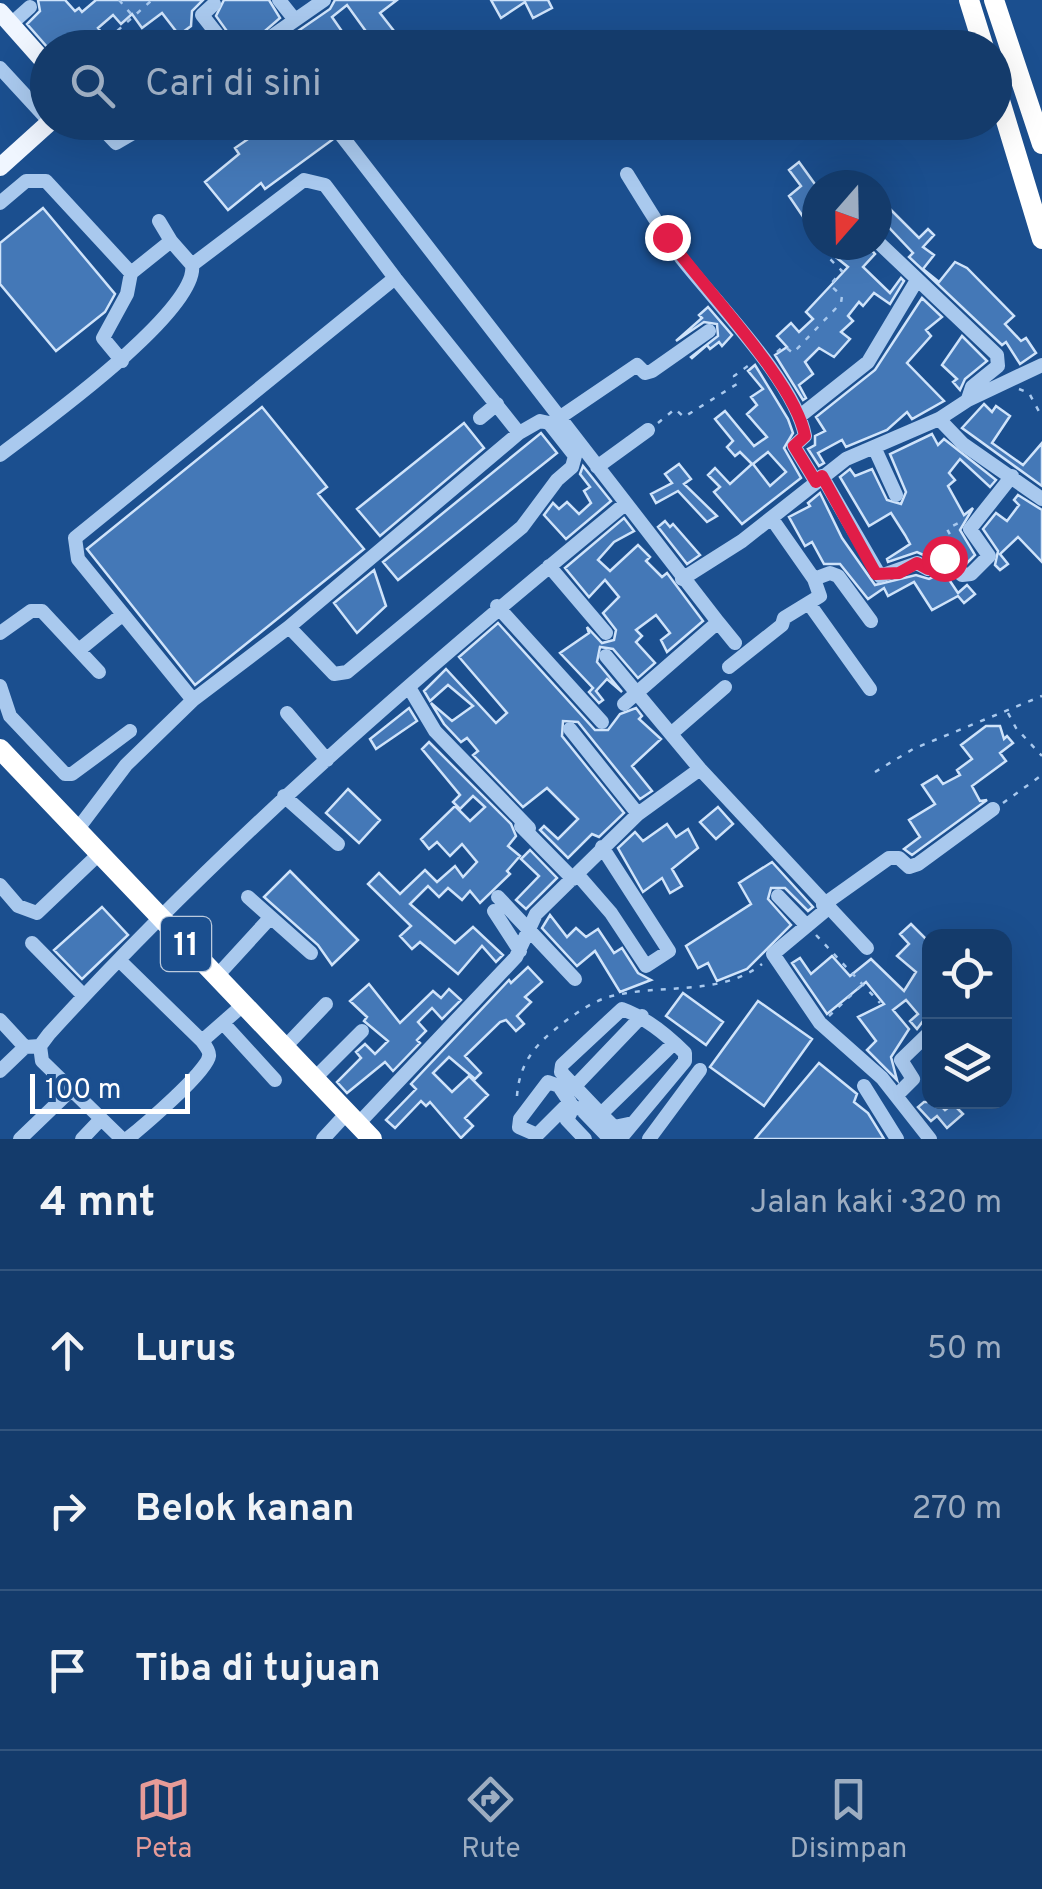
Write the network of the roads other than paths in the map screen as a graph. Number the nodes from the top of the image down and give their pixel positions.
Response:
1 (279, 0) edge
2 (324, 0) edge
3 (969, 0) edge
4 (994, 0) edge
5 (214, 4) dead end
6 (30, 8) dead end
7 (6, 18) edge
8 (295, 20) junction
9 (214, 30) edge
10 (283, 30) edge
11 (978, 30) edge
12 (1004, 30) edge
13 (30, 45) edge
14 (1012, 54) edge
15 (0, 68) edge
16 (30, 100) edge
17 (30, 138) edge
18 (345, 140) edge
19 (1012, 140) edge
20 (1042, 144) edge
21 (0, 166) edge
22 (627, 174) dead end
23 (0, 204) edge
24 (158, 221) dead end
25 (1042, 240) edge
26 (171, 241) junction
27 (892, 256) edge
28 (192, 264) junction
29 (130, 273) junction
30 (395, 278) junction
31 (917, 280) junction
32 (709, 331) dead end
33 (122, 361) junction
34 (1042, 365) edge
35 (968, 400) junction
36 (497, 404) junction
37 (800, 416) junction
38 (480, 418) dead end
39 (559, 418) junction
40 (939, 419) junction
41 (648, 430) road end
42 (518, 433) junction
43 (874, 447) junction
44 (0, 456) edge
45 (597, 468) junction
46 (1012, 476) junction
47 (819, 479) junction
48 (896, 495) dead end
49 (1042, 499) edge
50 (625, 504) junction
51 (772, 519) junction
52 (549, 566) junction
53 (682, 578) junction
54 (814, 579) junction
55 (497, 606) junction
56 (810, 606) junction
57 (122, 614) junction
58 (872, 621) dead end
59 (718, 622) junction
60 (4, 625) edge
61 (289, 626) junction
62 (606, 633) dead end
63 (735, 643) dead end
64 (79, 650) junction
65 (606, 656) dead end
66 (729, 667) dead end
67 (99, 672) dead end
68 (0, 686) edge
69 (725, 687) dead end
70 (410, 688) junction
71 (870, 690) dead end
72 (637, 691) junction
73 (193, 700) junction
74 (624, 704) dead end
75 (287, 713) dead end
76 (602, 722) dead end
77 (570, 729) dead end
78 (130, 731) dead end
79 (672, 733) junction
80 (0, 750) edge
81 (328, 760) junction
82 (700, 769) junction
83 (284, 796) junction
84 (993, 809) road end
85 (638, 814) junction
86 (516, 821) dead end
87 (77, 830) junction
88 (528, 832) junction
89 (338, 844) dead end
90 (602, 846) junction
91 (100, 853) junction
92 (576, 877) junction
93 (0, 885) edge
94 (778, 896) dead end
95 (248, 897) dead end
96 (825, 907) junction
97 (160, 915) junction
98 (270, 918) junction
99 (808, 926) junction
100 (528, 931) junction
101 (32, 943) dead end
102 (867, 948) dead end
103 (520, 951) junction
104 (311, 953) dead end
105 (119, 960) junction
106 (216, 978) junction
107 (575, 979) dead end
108 (84, 996) junction
109 (326, 1004) dead end
110 (243, 1005) junction
111 (642, 1016) junction
112 (0, 1020) edge
113 (224, 1023) junction
114 (362, 1031) dead end
115 (922, 1039) edge
116 (202, 1042) junction
117 (674, 1042) junction
118 (32, 1047) junction
119 (284, 1048) junction
120 (700, 1070) dead end
121 (0, 1071) edge
122 (275, 1080) dead end
123 (314, 1080) junction
124 (575, 1086) junction
125 (864, 1086) dead end
126 (72, 1090) junction
127 (897, 1095) junction
128 (601, 1114) junction
129 (101, 1119) junction
130 (633, 1124) junction
131 (359, 1125) edge
132 (20, 1139) edge
133 (82, 1139) edge
134 (124, 1139) edge
135 (324, 1139) edge
136 (585, 1139) edge
137 (610, 1139) edge
138 (620, 1139) edge
139 (649, 1139) edge
140 (898, 1139) edge
141 (930, 1139) edge

1 - 8 street
2 - 8 street
3 - 11 highway
4 - 12 highway
5 - 9 street
6 - 7 street
7 - 13 main road
8 - 10 street
14 - 20 highway
15 - 16 street
17 - 21 main road
18 - 39 street
19 - 25 highway
22 - 37 street
23 - 29 street
24 - 26 street
26 - 28 street
26 - 29 street
27 - 31 street
28 - 30 street
28 - 33 street
29 - 33 street
30 - 36 street
30 - 57 street
31 - 35 street
31 - 37 street
32 - 39 street
33 - 44 street
34 - 35 street
35 - 40 street
36 - 38 street
36 - 42 street
37 - 47 street
39 - 45 street
40 - 43 street
40 - 46 street
41 - 45 street
42 - 61 street
42 - 61 street
43 - 47 street
43 - 48 street
45 - 50 street
46 - 47 street
46 - 49 street
47 - 51 street
50 - 52 street
50 - 53 street
51 - 53 street
51 - 54 street
52 - 55 street
52 - 62 street
53 - 59 street
54 - 56 street
54 - 58 street
55 - 70 street
55 - 76 street
56 - 66 street
56 - 71 street
57 - 64 street
57 - 73 street
59 - 63 street
59 - 72 street
60 - 64 street
61 - 73 street
64 - 67 street
65 - 72 street
68 - 78 street
69 - 79 street
70 - 81 street
70 - 88 street
72 - 74 street
72 - 79 street
73 - 87 street
75 - 81 street
77 - 85 street
79 - 82 street
80 - 87 highway, 11
81 - 83 street
82 - 85 street
82 - 96 street
83 - 89 street
83 - 97 street
84 - 96 street
85 - 90 street
86 - 88 street
87 - 91 highway, 11
88 - 92 street
90 - 92 street
90 - 92 street
91 - 93 street
91 - 97 highway, 11
92 - 100 street
94 - 99 street
95 - 98 street
96 - 99 street
96 - 102 street
97 - 105 street
97 - 106 highway, 11
98 - 104 street
98 - 106 street
99 - 127 street
100 - 103 street
100 - 103 street
100 - 107 street
101 - 108 street
103 - 131 street
105 - 108 street
105 - 116 street
106 - 110 highway, 11
108 - 118 street
109 - 119 street
110 - 113 street
110 - 119 highway, 11
111 - 117 street
111 - 124 street
111 - 124 street
112 - 118 street
113 - 116 street
113 - 122 street
114 - 123 street
115 - 127 street
116 - 134 street
117 - 128 street
117 - 130 street
118 - 121 street
118 - 126 street
119 - 123 highway, 11
120 - 139 street
123 - 131 highway, 11
124 - 128 street
125 - 140 street
126 - 129 street
126 - 132 street
127 - 141 street
128 - 130 street
129 - 133 street
129 - 134 street
130 - 138 street
131 - 135 street
136 - 137 street

